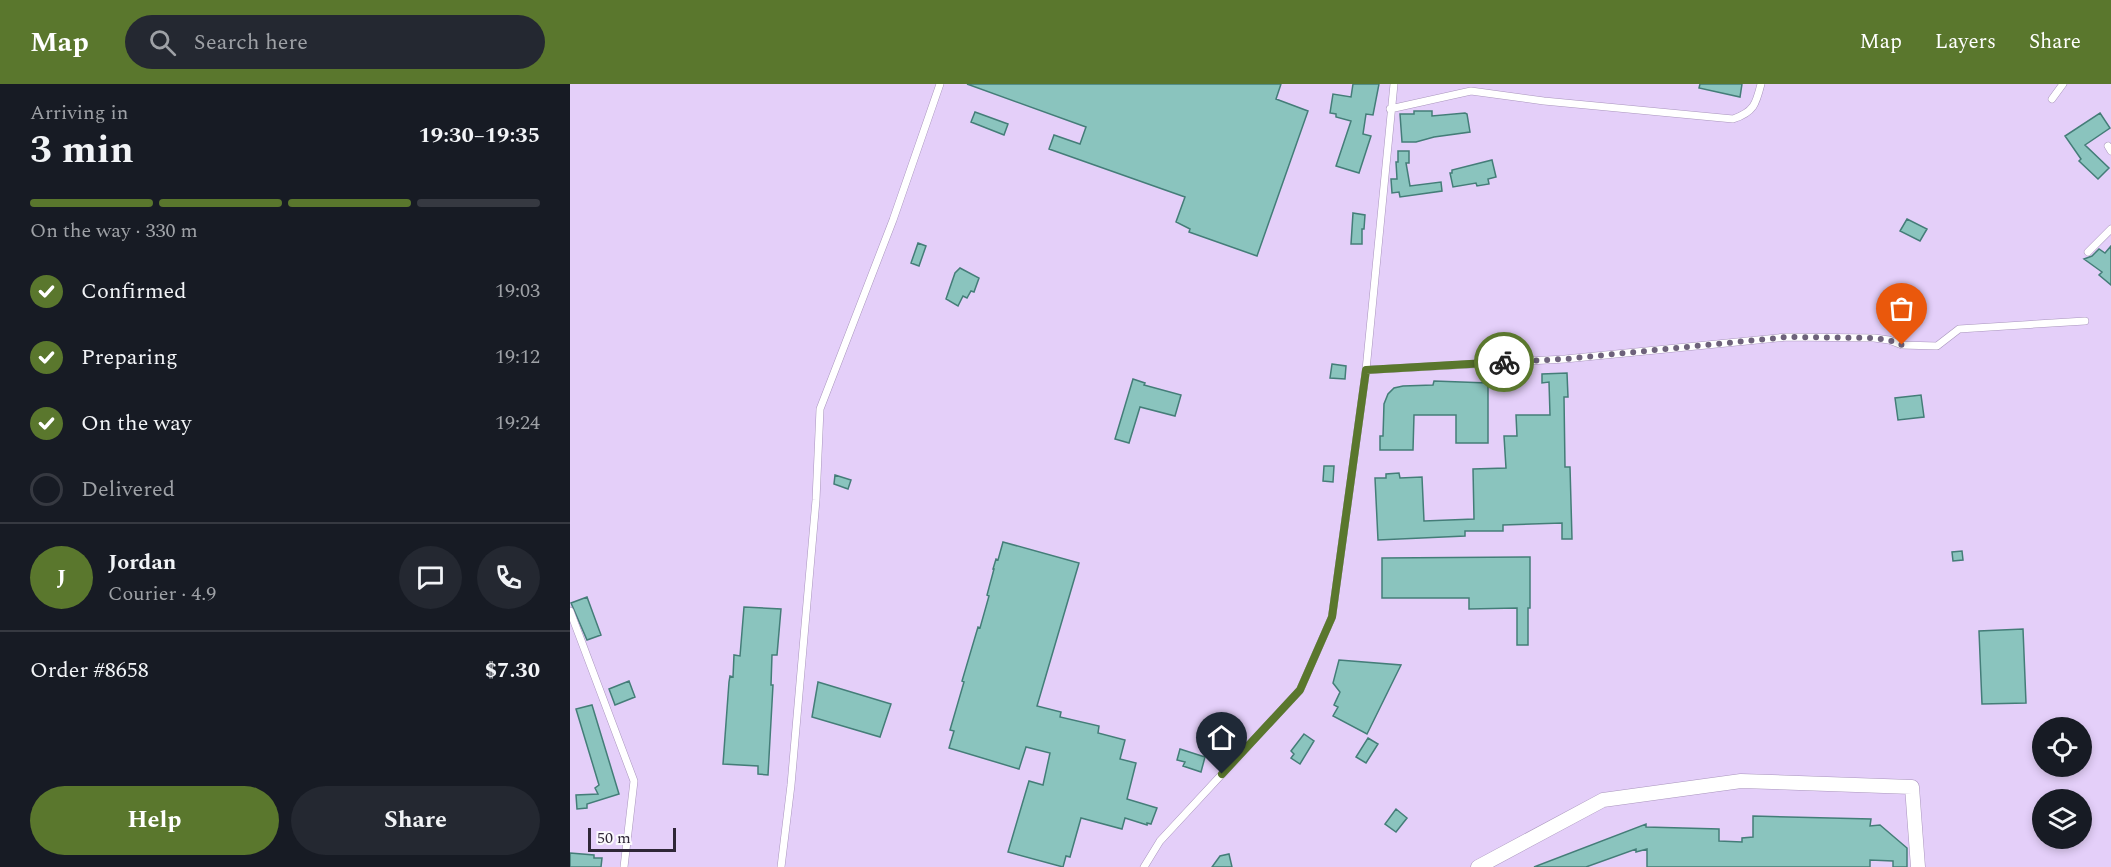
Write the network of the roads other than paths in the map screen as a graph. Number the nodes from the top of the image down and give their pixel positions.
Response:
1 (940, 84) edge
2 (1394, 84) edge
3 (1761, 84) edge
4 (2063, 84) edge
5 (2052, 99) dead end
6 (1390, 109) junction
7 (2111, 229) edge
8 (2088, 252) dead end
9 (2085, 321) dead end
10 (1366, 370) junction
11 (570, 611) edge
12 (624, 867) edge
13 (781, 867) edge
14 (1144, 867) edge
15 (1478, 867) edge
16 (1918, 867) edge

1 - 13 lane
2 - 6 lane
3 - 6 lane
4 - 5 lane
6 - 10 lane
7 - 8 lane
9 - 10 lane
10 - 14 lane
11 - 12 lane
15 - 16 street

